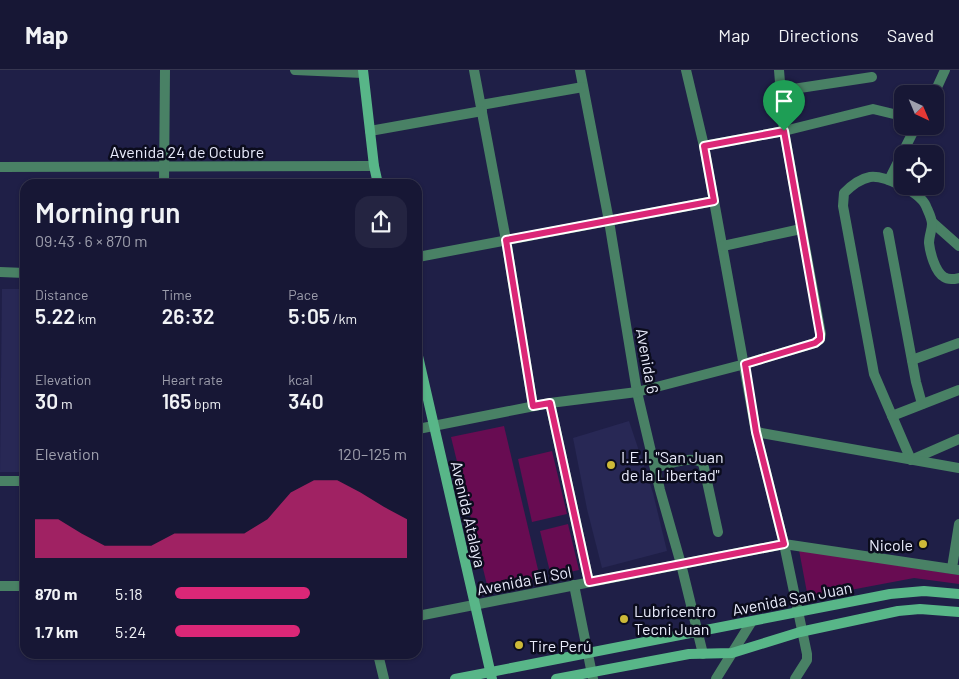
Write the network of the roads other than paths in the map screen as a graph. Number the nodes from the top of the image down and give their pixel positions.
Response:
1 (165, 70) edge
2 (295, 70) edge
3 (474, 70) edge
4 (580, 70) edge
5 (686, 70) edge
6 (778, 70) edge
7 (945, 70) edge
8 (363, 72) edge
9 (872, 78) dead end
10 (938, 85) edge
11 (583, 87) junction
12 (780, 91) junction
13 (481, 108) junction
14 (894, 114) edge
15 (370, 131) junction
16 (784, 131) junction
17 (912, 135) edge
18 (704, 146) junction
19 (165, 166) junction
20 (374, 166) junction
21 (0, 167) edge
22 (164, 179) edge
23 (377, 179) edge
24 (889, 180) junction
25 (714, 201) junction
26 (609, 220) junction
27 (932, 222) junction
28 (801, 229) junction
29 (888, 232) dead end
30 (506, 240) junction
31 (723, 246) junction
32 (959, 246) edge
33 (422, 256) edge
34 (0, 272) edge
35 (20, 273) edge
36 (959, 278) edge
37 (959, 343) edge
38 (912, 360) junction
39 (745, 364) junction
40 (422, 374) edge
41 (959, 390) edge
42 (637, 392) junction
43 (550, 403) junction
44 (922, 404) junction
45 (533, 406) junction
46 (892, 416) junction
47 (434, 426) junction
48 (422, 428) edge
49 (756, 432) junction
50 (959, 439) edge
51 (911, 460) junction
52 (655, 468) junction
53 (959, 468) edge
54 (0, 481) edge
55 (20, 481) edge
56 (959, 524) edge
57 (718, 532) dead end
58 (784, 544) junction
59 (681, 564) junction
60 (955, 569) edge
61 (589, 582) junction
62 (574, 585) junction
63 (0, 586) edge
64 (20, 586) edge
65 (959, 594) edge
66 (475, 604) junction
67 (798, 612) junction
68 (959, 612) edge
69 (422, 615) edge
70 (752, 621) junction
71 (697, 632) junction
72 (802, 632) junction
73 (588, 653) junction
74 (732, 653) junction
75 (703, 654) junction
76 (379, 659) edge
77 (593, 675) edge
78 (491, 676) edge
79 (384, 679) edge
80 (455, 679) edge
81 (556, 679) edge
82 (716, 679) edge
83 (795, 679) edge

1 - 19 street
2 - 8 street
3 - 13 street
4 - 11 street, Avenida 6
5 - 18 street
6 - 12 street
7 - 10 street
8 - 15 main road
9 - 12 street
11 - 13 street
11 - 26 street, Avenida 6
12 - 16 street
13 - 15 street
13 - 30 street
14 - 16 street
15 - 20 main road
16 - 18 street
16 - 28 street
17 - 24 street
18 - 25 street
19 - 20 street, Avenida 24 de Octubre
19 - 21 street, Avenida 24 de Octubre
19 - 22 street
20 - 23 main road
24 - 27 street
24 - 46 street
25 - 26 street
25 - 31 street
26 - 30 street
26 - 42 street, Avenida 6
27 - 32 street
27 - 36 street
28 - 31 street
28 - 39 street
29 - 38 street
30 - 33 street
30 - 45 street
31 - 39 street
34 - 35 street
37 - 38 street
38 - 44 street
39 - 42 street
39 - 49 street
40 - 47 main road, Avenida Atalaya
41 - 44 street
42 - 43 street
42 - 52 street, Avenida 6
43 - 45 street
43 - 61 street
44 - 46 street
45 - 47 street
46 - 51 street
47 - 48 street
47 - 66 main road, Avenida Atalaya
49 - 51 street
49 - 58 street
50 - 51 street
51 - 53 street
52 - 57 street
52 - 59 street, Avenida 6
54 - 55 street
56 - 60 street
58 - 59 street, Avenida El Sol
58 - 60 street, Avenida El Sol
58 - 67 street
59 - 61 street, Avenida El Sol
59 - 71 street, Avenida 6
61 - 62 street, Avenida El Sol
62 - 66 street, Avenida El Sol
62 - 73 street
63 - 64 street
65 - 67 main road, Avenida San Juan
66 - 69 street, Avenida El Sol
66 - 78 main road, Avenida Atalaya
67 - 70 main road, Avenida San Juan
67 - 72 street
68 - 72 main road, Avenida San Juan
70 - 71 main road, Avenida San Juan
70 - 74 street
71 - 73 main road, Avenida San Juan
71 - 75 street, Avenida 6
72 - 74 main road, Avenida San Juan
72 - 83 street
73 - 77 street
73 - 78 main road, Avenida San Juan
74 - 75 main road, Avenida San Juan
74 - 82 street
75 - 77 main road, Avenida San Juan
76 - 79 street
77 - 81 main road, Avenida San Juan
78 - 80 main road, Avenida San Juan

